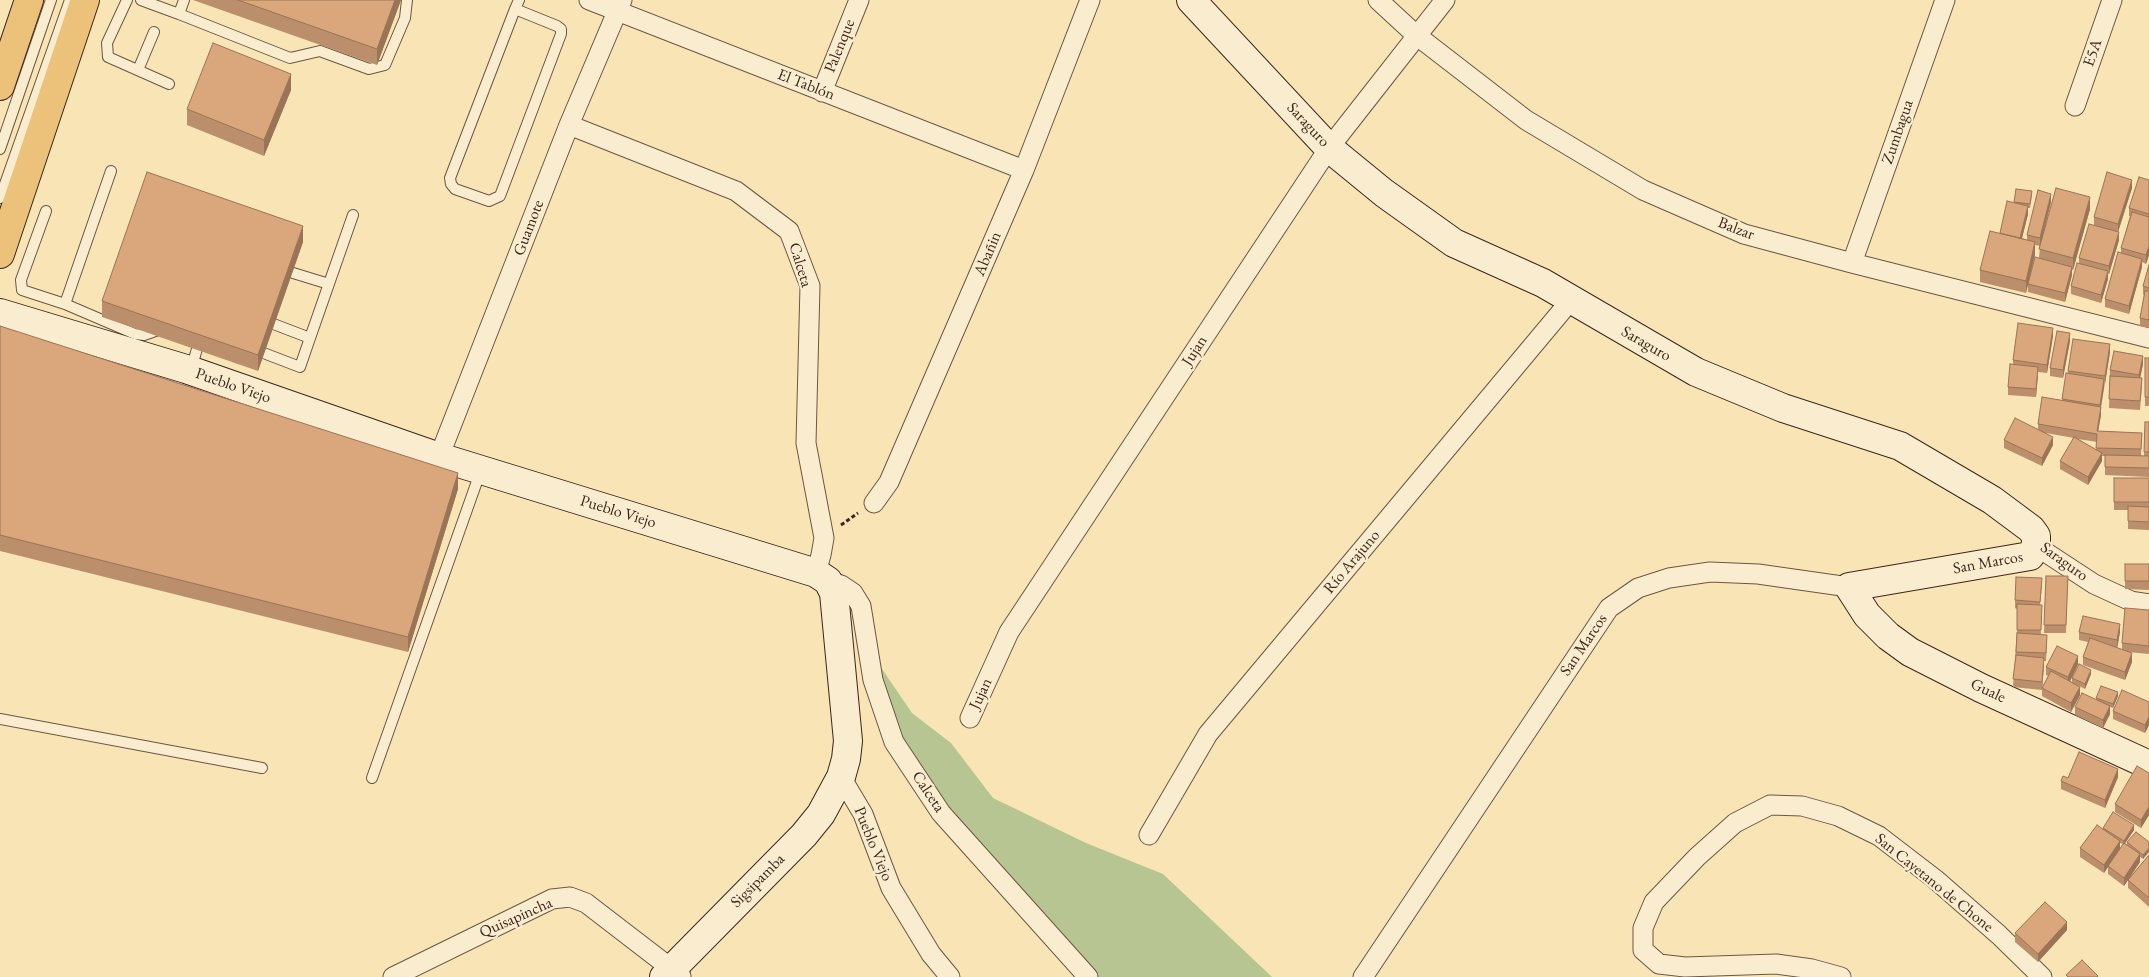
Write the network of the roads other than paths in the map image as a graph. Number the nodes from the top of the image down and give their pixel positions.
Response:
1 (29, 0) edge
2 (51, 0) edge
3 (70, 0) edge
4 (85, 0) edge
5 (127, 0) edge
6 (141, 0) edge
7 (184, 0) edge
8 (407, 0) edge
9 (589, 0) edge
10 (858, 0) edge
11 (1090, 0) edge
12 (1191, 0) edge
13 (1378, 0) edge
14 (1445, 0) edge
15 (1944, 0) edge
16 (2112, 0) edge
17 (517, 4) edge
18 (620, 6) edge
19 (179, 14) junction
20 (154, 32) dead end
21 (1416, 35) junction
22 (138, 70) junction
23 (169, 84) dead end
24 (0, 86) edge
25 (822, 92) junction
26 (2075, 106) dead end
27 (569, 126) junction
28 (1329, 148) junction
29 (0, 149) edge
30 (1024, 170) junction
31 (111, 171) dead end
32 (0, 198) edge
33 (46, 211) dead end
34 (353, 214) dead end
35 (0, 254) edge
36 (1852, 263) junction
37 (266, 264) edge
38 (329, 284) junction
39 (1572, 300) junction
40 (65, 304) junction
41 (0, 313) edge
42 (256, 317) edge
43 (168, 320) edge
44 (199, 337) edge
45 (310, 338) junction
46 (2149, 338) edge
47 (247, 347) edge
48 (189, 370) junction
49 (439, 457) junction
50 (481, 470) junction
51 (874, 503) road end
52 (2036, 546) junction
53 (822, 577) junction
54 (1849, 587) junction
55 (2149, 604) edge
56 (970, 718) dead end
57 (0, 719) edge
58 (2149, 765) edge
59 (262, 768) dead end
60 (841, 777) junction
61 (372, 778) dead end
62 (1149, 835) dead end
63 (672, 974) edge
64 (393, 977) edge
65 (950, 977) edge
66 (1088, 977) edge
67 (1363, 977) edge
68 (1840, 977) edge
69 (2042, 977) edge

1 - 24 main road
2 - 29 lane
3 - 32 lane
4 - 35 main road
5 - 22 lane
6 - 19 lane
7 - 19 lane
8 - 19 lane
9 - 18 street, El Tablón
10 - 25 street, Palenque
11 - 30 street, Abañin
12 - 28 street, Saraguro
13 - 21 street, Balzar
14 - 21 street, Jujan
15 - 36 street, Zumbagua
16 - 26 street, E5A
17 - 17 lane
18 - 25 street, El Tablón
18 - 27 street, Guamote
20 - 22 lane
21 - 28 street, Jujan
21 - 36 street, Balzar
22 - 23 lane
25 - 30 street, El Tablón
27 - 49 street, Guamote
27 - 53 street, Calceta
28 - 39 street, Saraguro
28 - 56 street, Jujan
30 - 51 street, Abañin
31 - 40 lane
33 - 40 lane
34 - 38 lane
36 - 46 street, Balzar
37 - 38 lane
38 - 45 lane
39 - 52 street, Saraguro
39 - 62 street, Río Arajuno
40 - 43 lane
41 - 48 street, Pueblo Viejo
42 - 45 lane
44 - 48 lane
45 - 47 lane
48 - 49 street, Pueblo Viejo
49 - 50 street, Pueblo Viejo
50 - 53 street, Pueblo Viejo
50 - 61 lane
52 - 54 street, San Marcos
52 - 55 street, Saraguro
53 - 60 street
53 - 66 street, Calceta
54 - 58 street, Guale
54 - 67 street, San Marcos
57 - 59 lane
60 - 63 street, Sigsipamba
60 - 65 street, Pueblo Viejo
63 - 64 street, Quisapincha
68 - 69 street, San Cayetano de Chone

